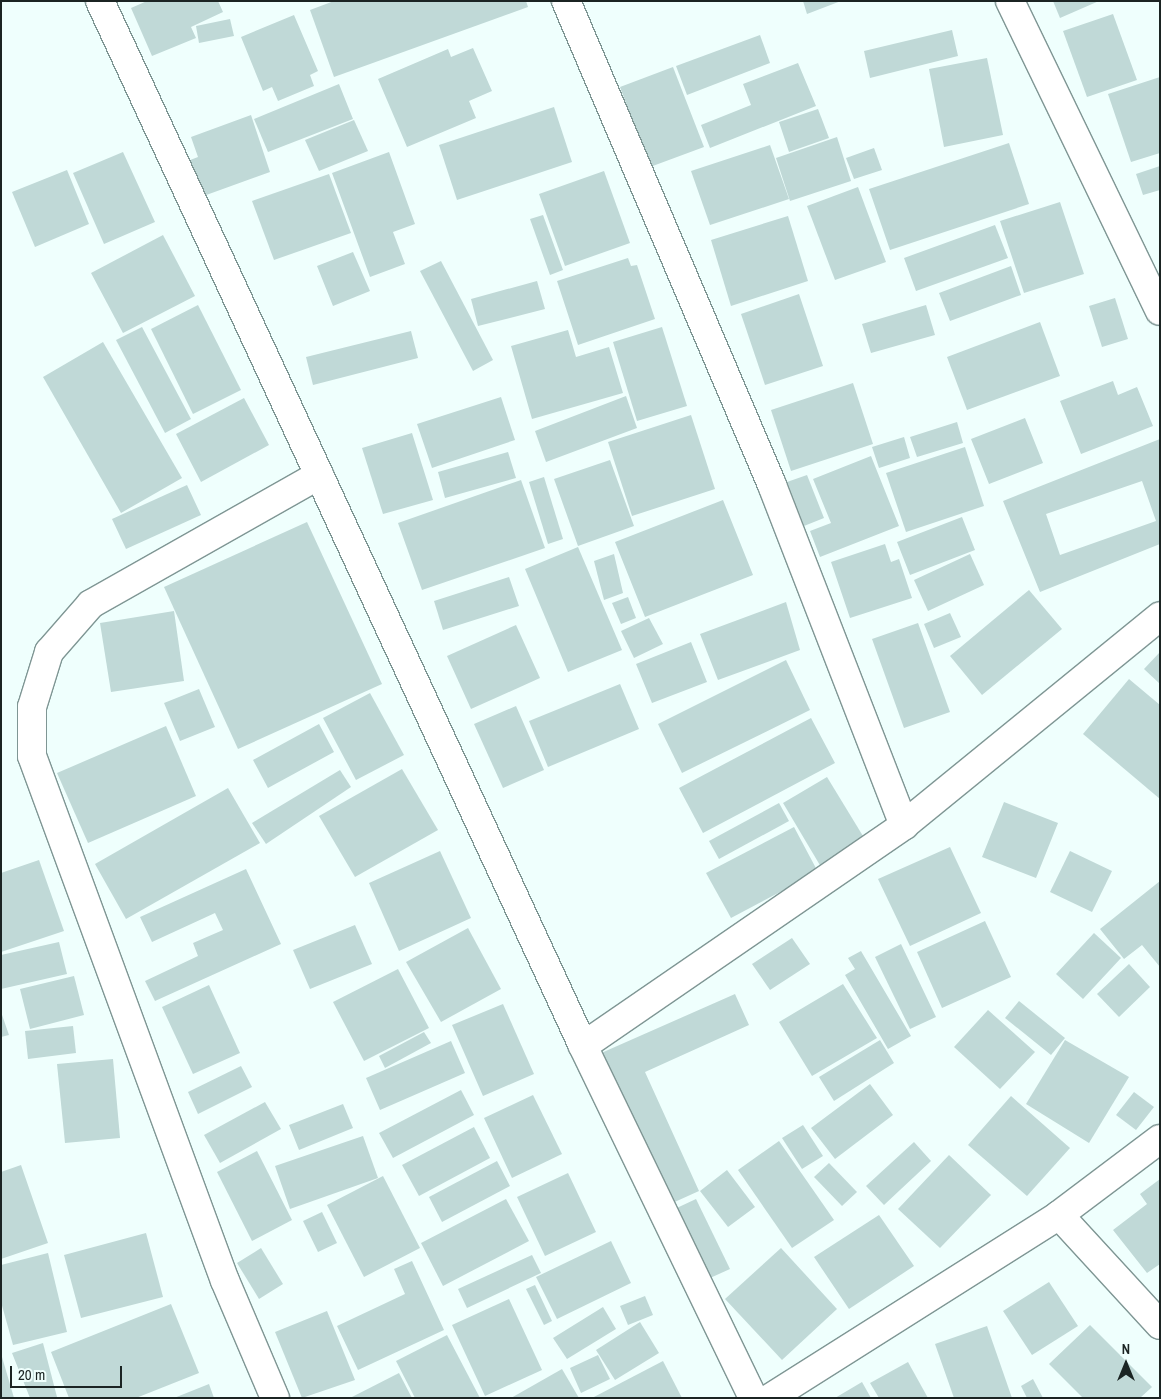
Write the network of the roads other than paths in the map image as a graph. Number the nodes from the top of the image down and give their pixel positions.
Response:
1 (100, 1) edge
2 (566, 1) edge
3 (1010, 1) edge
4 (1160, 311) edge
5 (319, 475) junction
6 (1160, 616) edge
7 (904, 824) junction
8 (583, 1046) junction
9 (1160, 1139) edge
10 (1059, 1215) junction
11 (1160, 1324) edge
12 (274, 1398) edge
13 (754, 1398) edge
14 (770, 1398) edge

1 - 5 street
2 - 7 street
3 - 4 street
5 - 8 street
5 - 12 street
6 - 7 street
7 - 8 street
8 - 13 street
9 - 10 street
10 - 11 street
10 - 14 street

